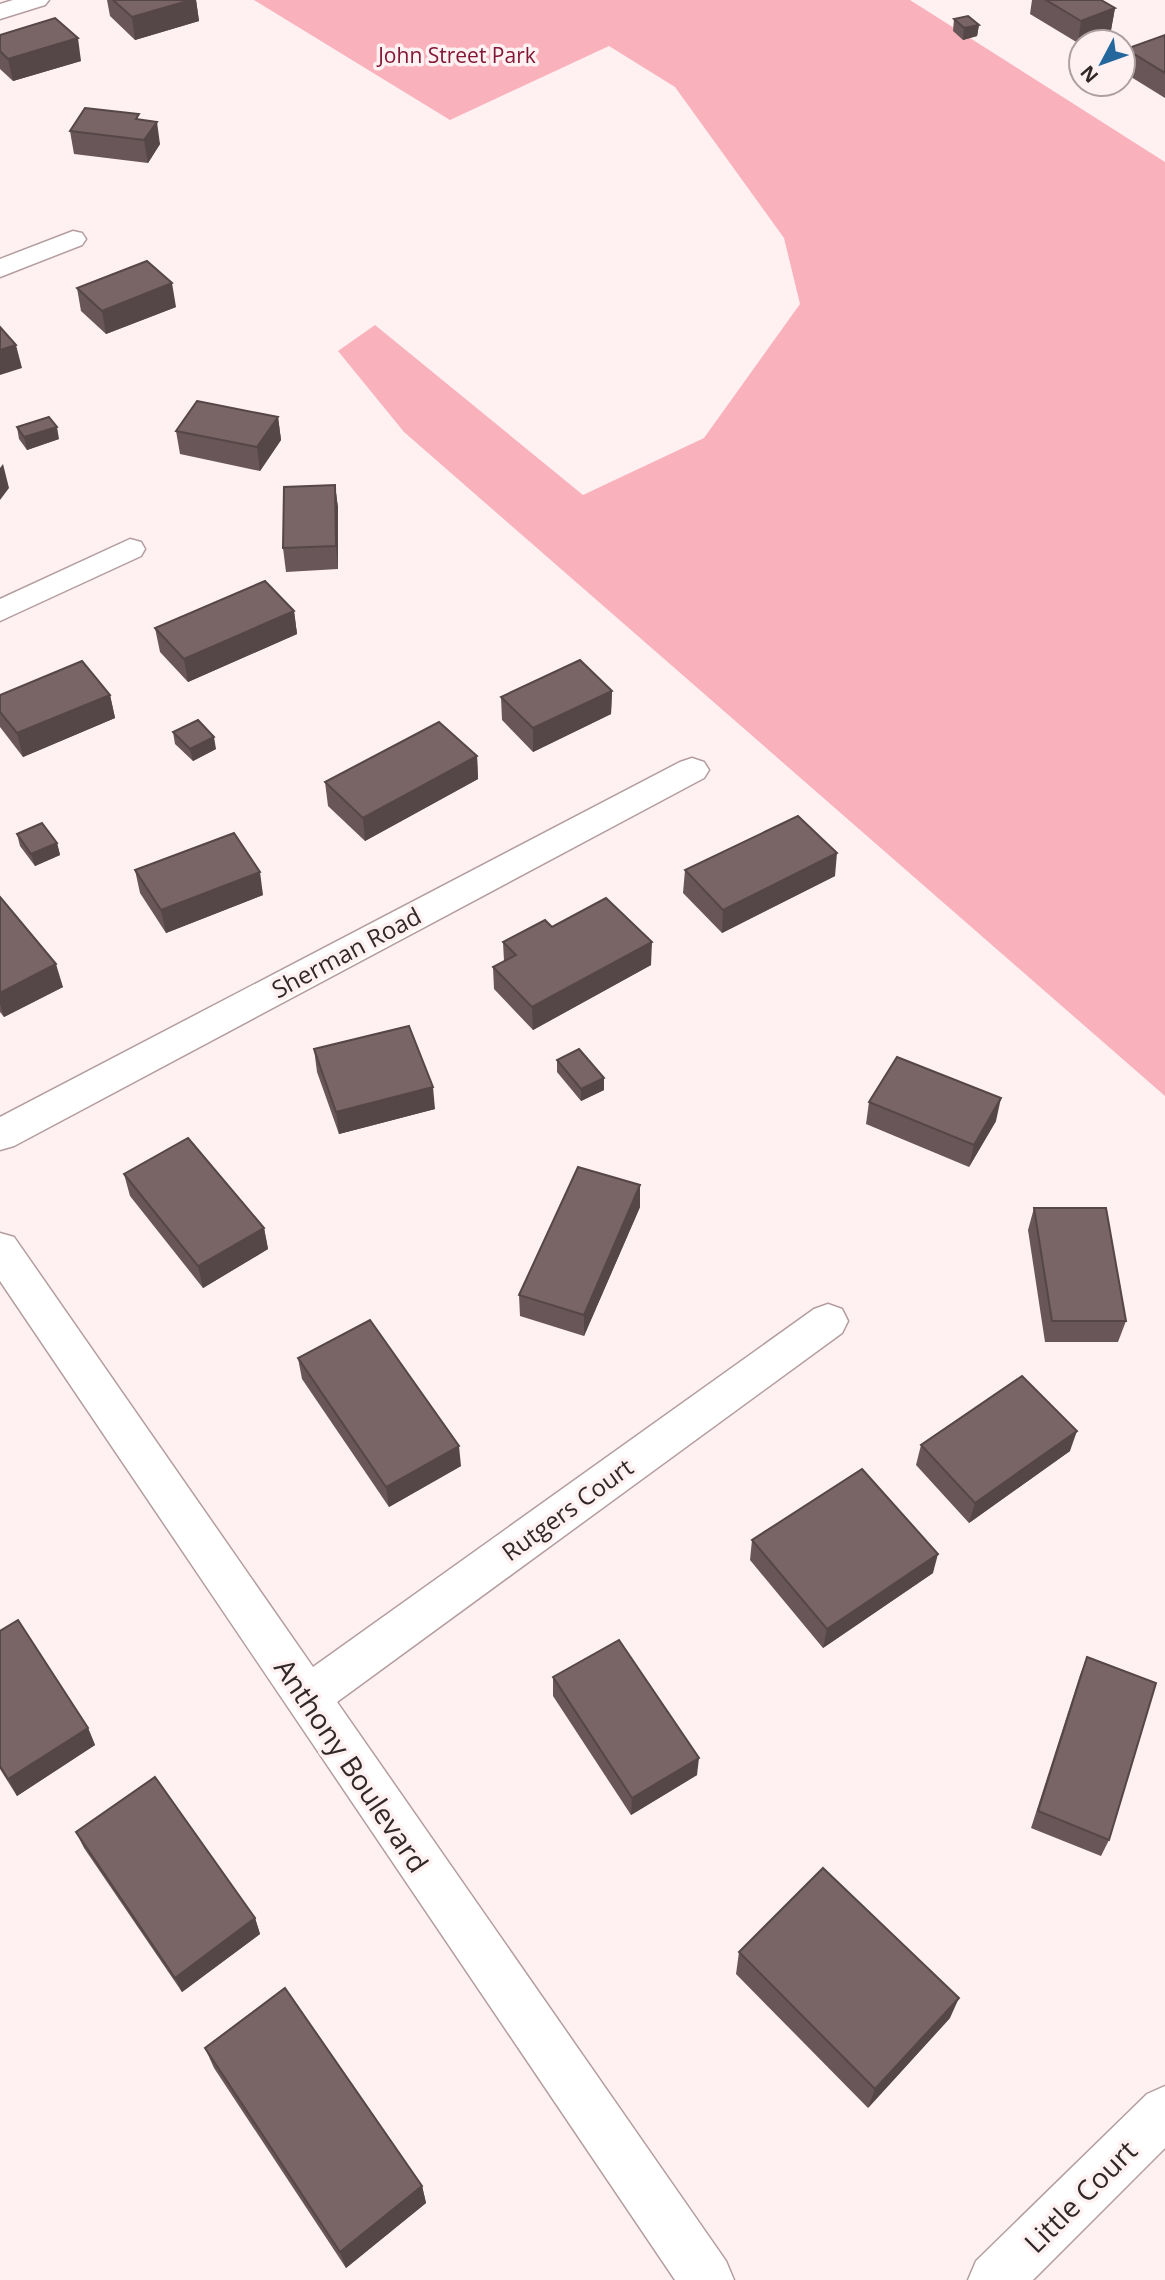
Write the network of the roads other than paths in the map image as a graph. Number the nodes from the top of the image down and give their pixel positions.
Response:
1 (37, 0) edge
2 (0, 12) edge
3 (73, 239) dead end
4 (0, 269) edge
5 (130, 549) dead end
6 (0, 611) edge
7 (692, 770) dead end
8 (0, 1135) edge
9 (0, 1249) edge
10 (828, 1321) dead end
11 (306, 1698) junction
12 (1165, 2112) edge
13 (707, 2280) edge
14 (995, 2280) edge

1 - 2 street
3 - 4 street
5 - 6 street
7 - 8 street, Sherman Road
9 - 11 street, Anthony Boulevard
10 - 11 street, Rutgers Court
11 - 13 street, Anthony Boulevard
12 - 14 street, Little Court

